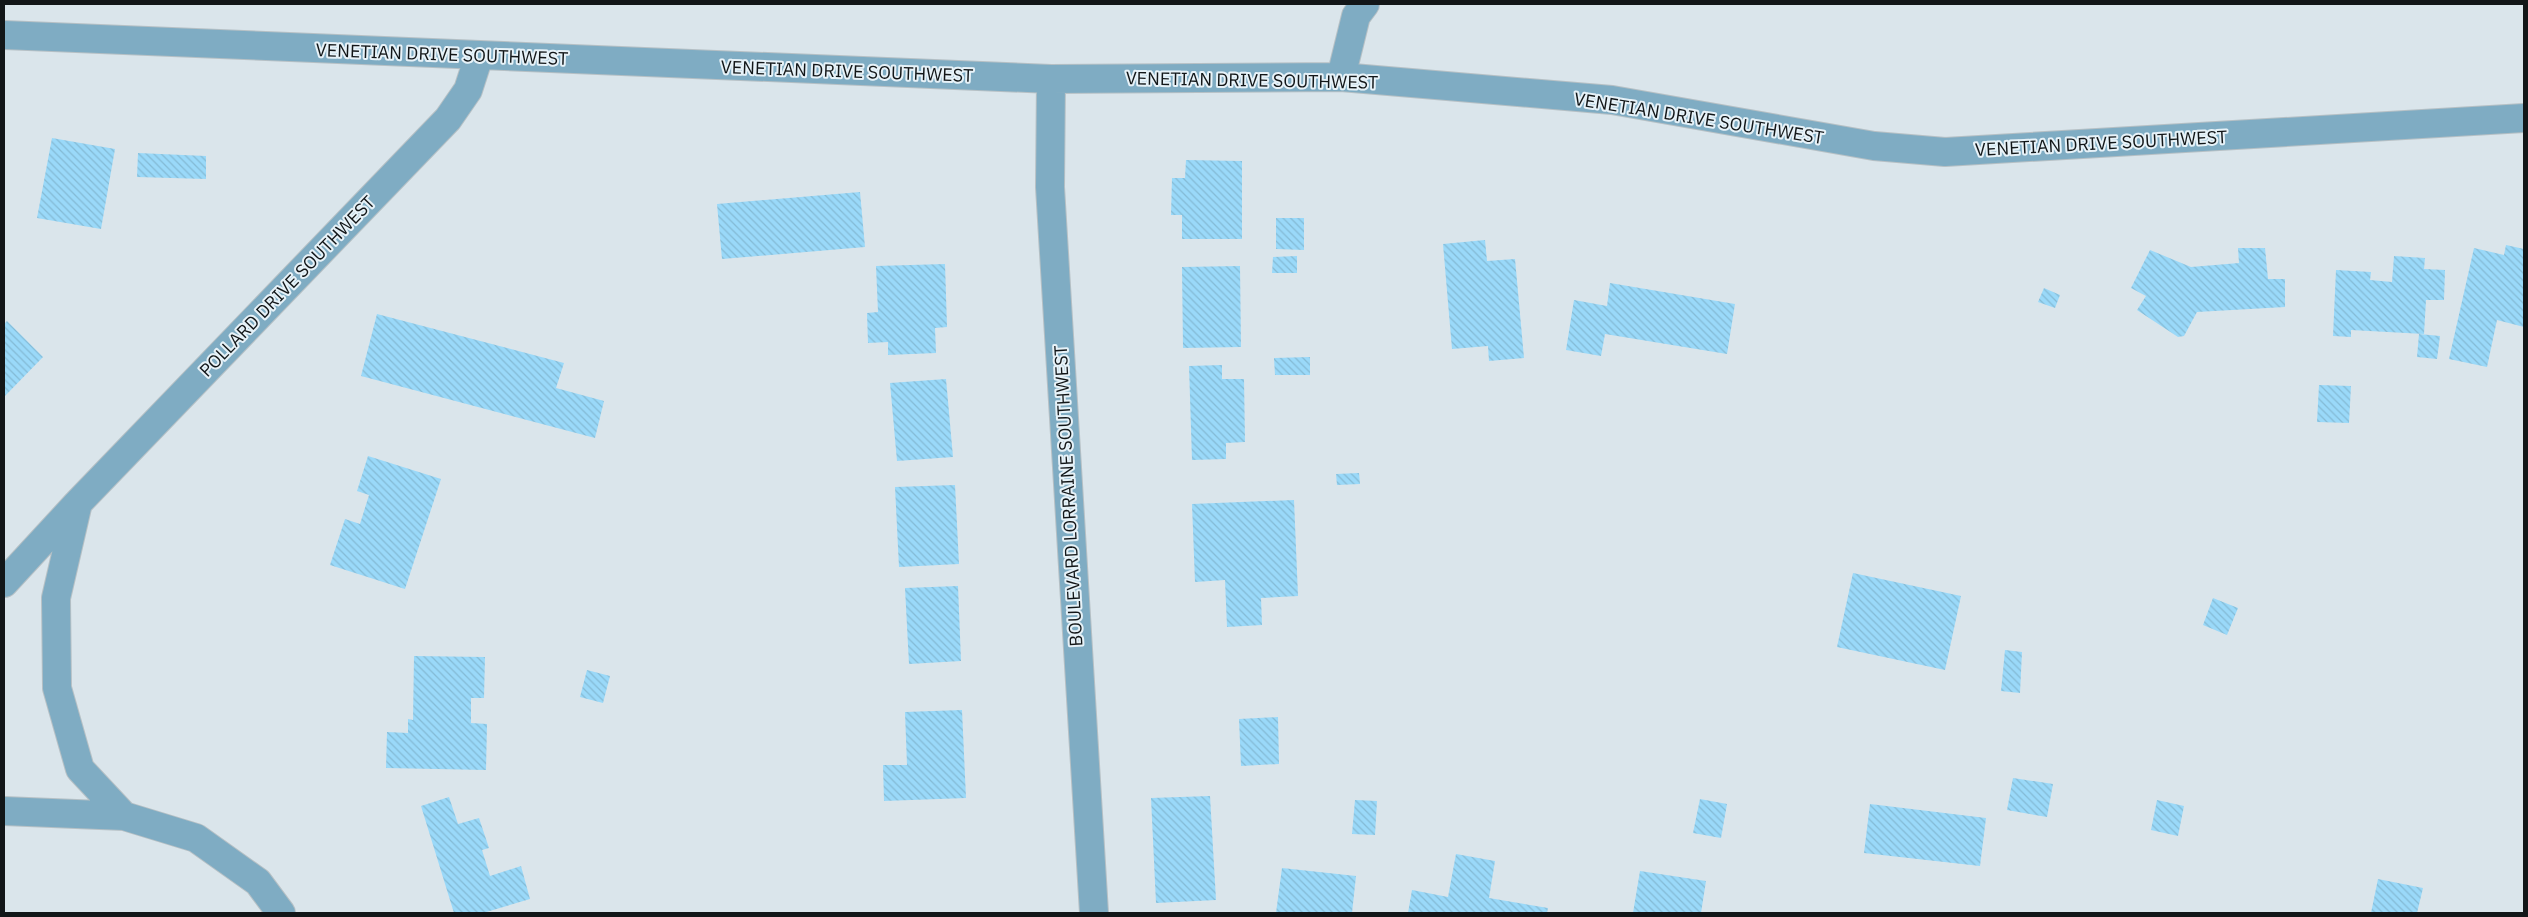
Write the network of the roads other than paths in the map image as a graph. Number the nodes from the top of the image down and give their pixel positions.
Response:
1 (1365, 4) edge
2 (4, 35) edge
3 (479, 56) junction
4 (1341, 78) junction
5 (1051, 79) junction
6 (2524, 118) edge
7 (78, 503) junction
8 (4, 583) edge
9 (4, 811) edge
10 (124, 816) junction
11 (281, 913) edge
12 (1094, 913) edge

1 - 4 street
2 - 3 street, VENETIAN DRIVE SOUTHWEST
3 - 5 street, VENETIAN DRIVE SOUTHWEST
3 - 7 street, POLLARD DRIVE SOUTHWEST
4 - 5 street, VENETIAN DRIVE SOUTHWEST
4 - 6 street, VENETIAN DRIVE SOUTHWEST
5 - 12 street, BOULEVARD LORRAINE SOUTHWEST
7 - 8 street, POLLARD DRIVE SOUTHWEST
7 - 10 street
9 - 10 street
10 - 11 street

